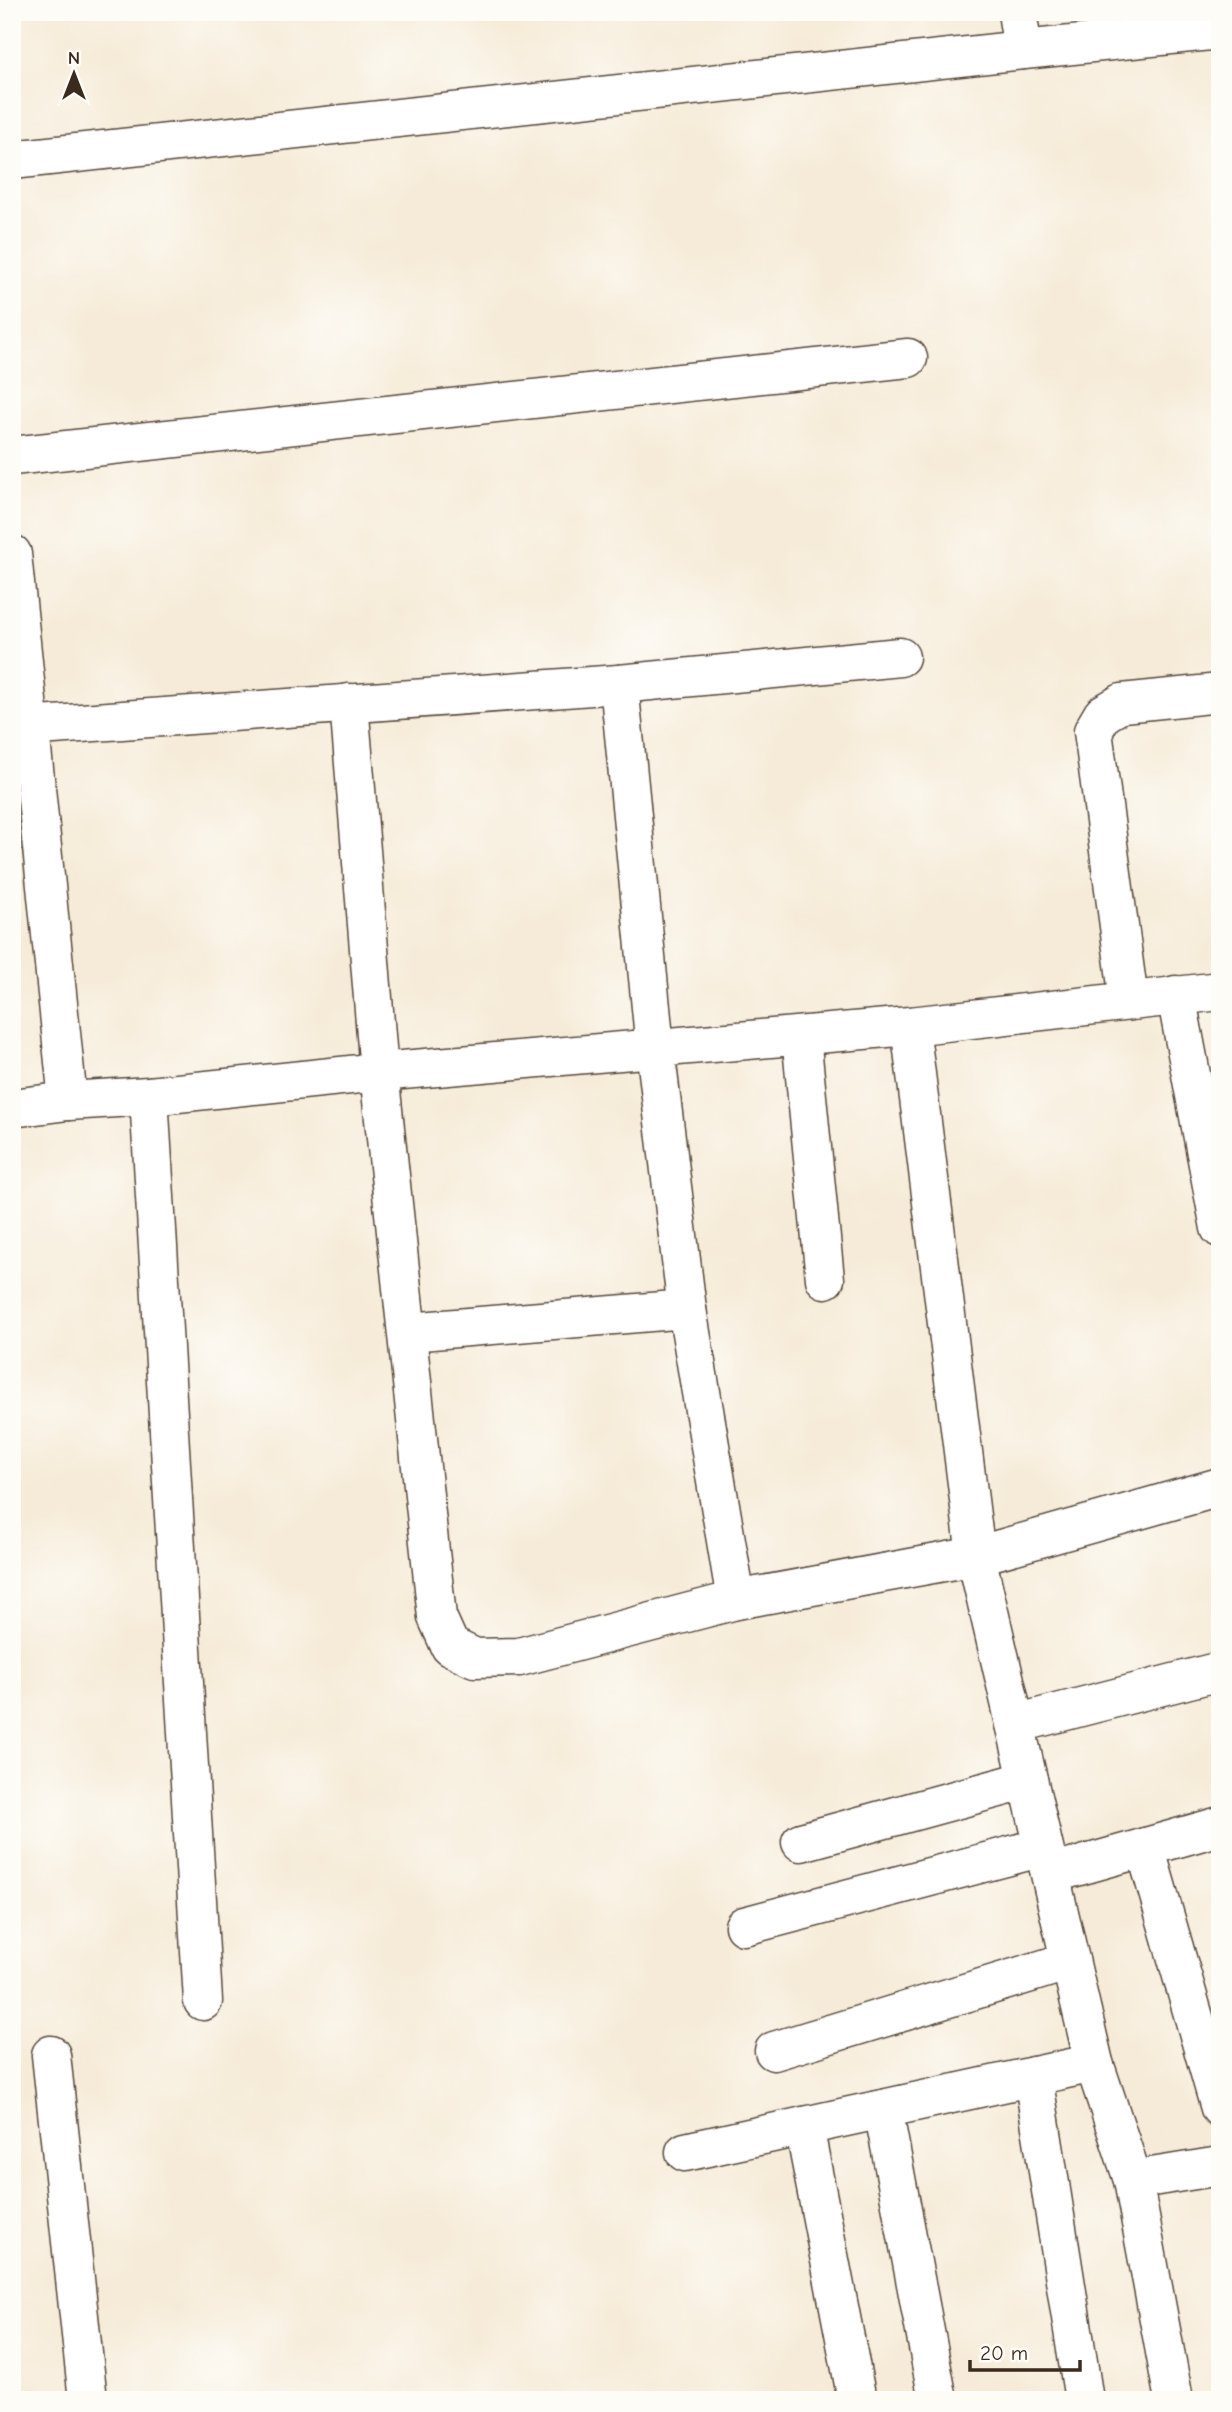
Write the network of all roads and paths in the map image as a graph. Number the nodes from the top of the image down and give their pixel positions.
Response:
1 (1017, 12) edge
2 (1220, 30) edge
3 (1023, 50) junction
4 (12, 160) edge
5 (908, 358) dead end
6 (12, 456) edge
7 (12, 554) edge
8 (900, 657) dead end
9 (619, 684) junction
10 (1220, 692) edge
11 (349, 703) junction
12 (21, 727) edge
13 (1220, 991) edge
14 (1176, 995) junction
15 (1129, 1001) junction
16 (910, 1026) junction
17 (801, 1036) junction
18 (655, 1048) junction
19 (379, 1072) junction
20 (149, 1096) junction
21 (68, 1101) junction
22 (12, 1108) edge
23 (1220, 1228) edge
24 (825, 1279) dead end
25 (687, 1309) junction
26 (408, 1332) junction
27 (1220, 1486) edge
28 (976, 1556) junction
29 (736, 1600) junction
30 (1220, 1671) edge
31 (1015, 1724) junction
32 (1028, 1780) junction
33 (1220, 1826) edge
34 (801, 1842) dead end
35 (1145, 1847) junction
36 (1047, 1860) junction
37 (744, 1926) dead end
38 (1070, 1961) junction
39 (202, 2001) dead end
40 (775, 2051) dead end
41 (51, 2055) dead end
42 (1094, 2063) junction
43 (1033, 2076) junction
44 (1220, 2108) edge
45 (883, 2109) junction
46 (804, 2126) junction
47 (685, 2151) dead end
48 (1220, 2166) edge
49 (1133, 2180) junction
50 (88, 2400) edge
51 (857, 2400) edge
52 (938, 2400) edge
53 (1084, 2400) edge
54 (1174, 2400) edge

1 - 3 street
2 - 3 street
3 - 4 street
5 - 6 street
7 - 12 street
8 - 9 street
9 - 11 street
9 - 18 street
10 - 15 street
11 - 12 street
11 - 19 street
12 - 21 street
13 - 14 street
14 - 15 street
14 - 23 street
15 - 16 street
16 - 17 street
16 - 28 street
17 - 18 street
17 - 24 street
18 - 19 street
18 - 25 street
19 - 20 street
19 - 26 street
20 - 21 street
20 - 39 street
21 - 22 street
25 - 26 street
25 - 29 street
26 - 29 street
27 - 28 street
28 - 29 street
28 - 31 street
30 - 31 street
31 - 32 street
32 - 34 street
32 - 36 street
33 - 35 street
35 - 36 street
35 - 44 street
36 - 37 street
36 - 38 street
38 - 40 street
38 - 42 street
41 - 50 street
42 - 43 street
42 - 49 street
43 - 45 street
43 - 53 street
45 - 46 street
45 - 52 street
46 - 47 street
46 - 51 street
48 - 49 street
49 - 54 street

